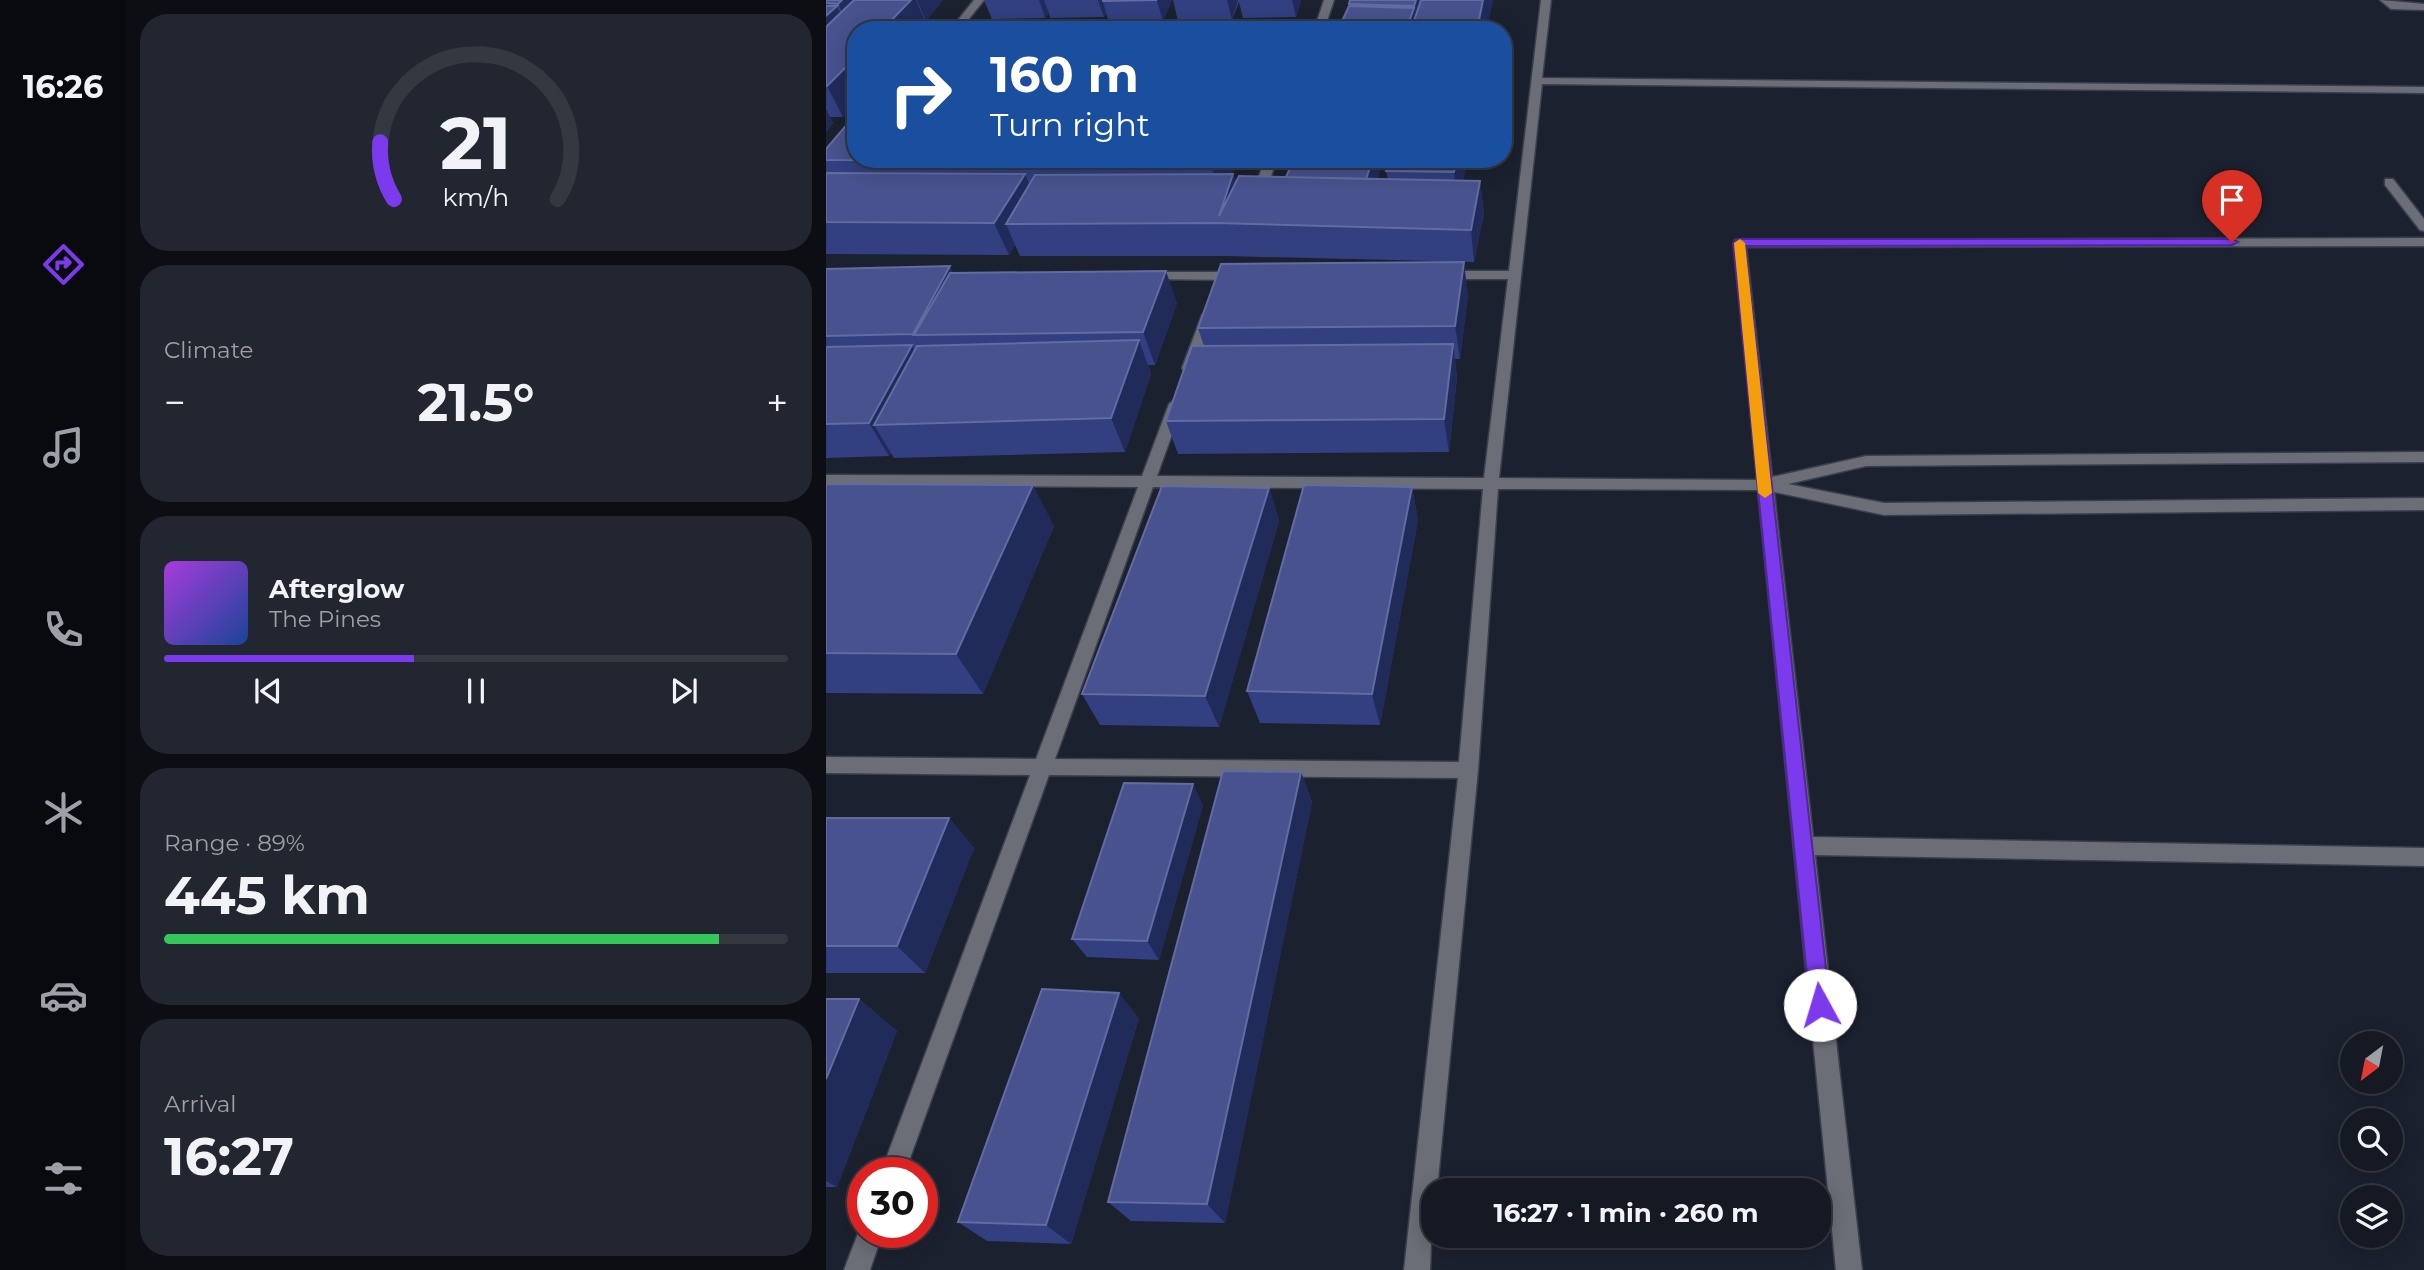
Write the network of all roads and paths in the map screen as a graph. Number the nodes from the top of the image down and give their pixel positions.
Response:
1 (979, 0) edge
2 (1329, 0) edge
3 (1546, 0) edge
4 (2385, 0) edge
5 (2424, 6) edge
6 (962, 21) edge
7 (1322, 21) edge
8 (1538, 81) junction
9 (2424, 90) edge
10 (1268, 168) edge
11 (1264, 179) edge
12 (2389, 182) dead end
13 (2424, 227) edge
14 (2424, 242) edge
15 (1430, 275) edge
16 (1513, 275) junction
17 (1127, 276) edge
18 (1251, 276) edge
19 (1218, 289) junction
20 (2424, 457) edge
21 (826, 480) edge
22 (1147, 481) junction
23 (1491, 483) junction
24 (1764, 485) junction
25 (2424, 504) edge
26 (1043, 764) junction
27 (826, 765) edge
28 (1468, 770) junction
29 (1803, 846) junction
30 (2424, 857) edge
31 (899, 1157) edge
32 (865, 1248) edge
33 (857, 1270) edge
34 (1417, 1270) edge
35 (1849, 1270) edge

1 - 6 street
2 - 7 street
3 - 8 street
4 - 5 street
8 - 9 street
8 - 16 street
10 - 11 street
12 - 13 street
14 - 24 street
15 - 16 street
16 - 23 street
17 - 19 street
18 - 19 street
19 - 22 street
20 - 24 street
21 - 22 street
22 - 23 street
22 - 26 street
23 - 24 street
23 - 28 street
24 - 25 street
24 - 29 street
26 - 27 street
26 - 28 street
26 - 31 street
28 - 34 street
29 - 30 street
29 - 35 street
32 - 33 street

